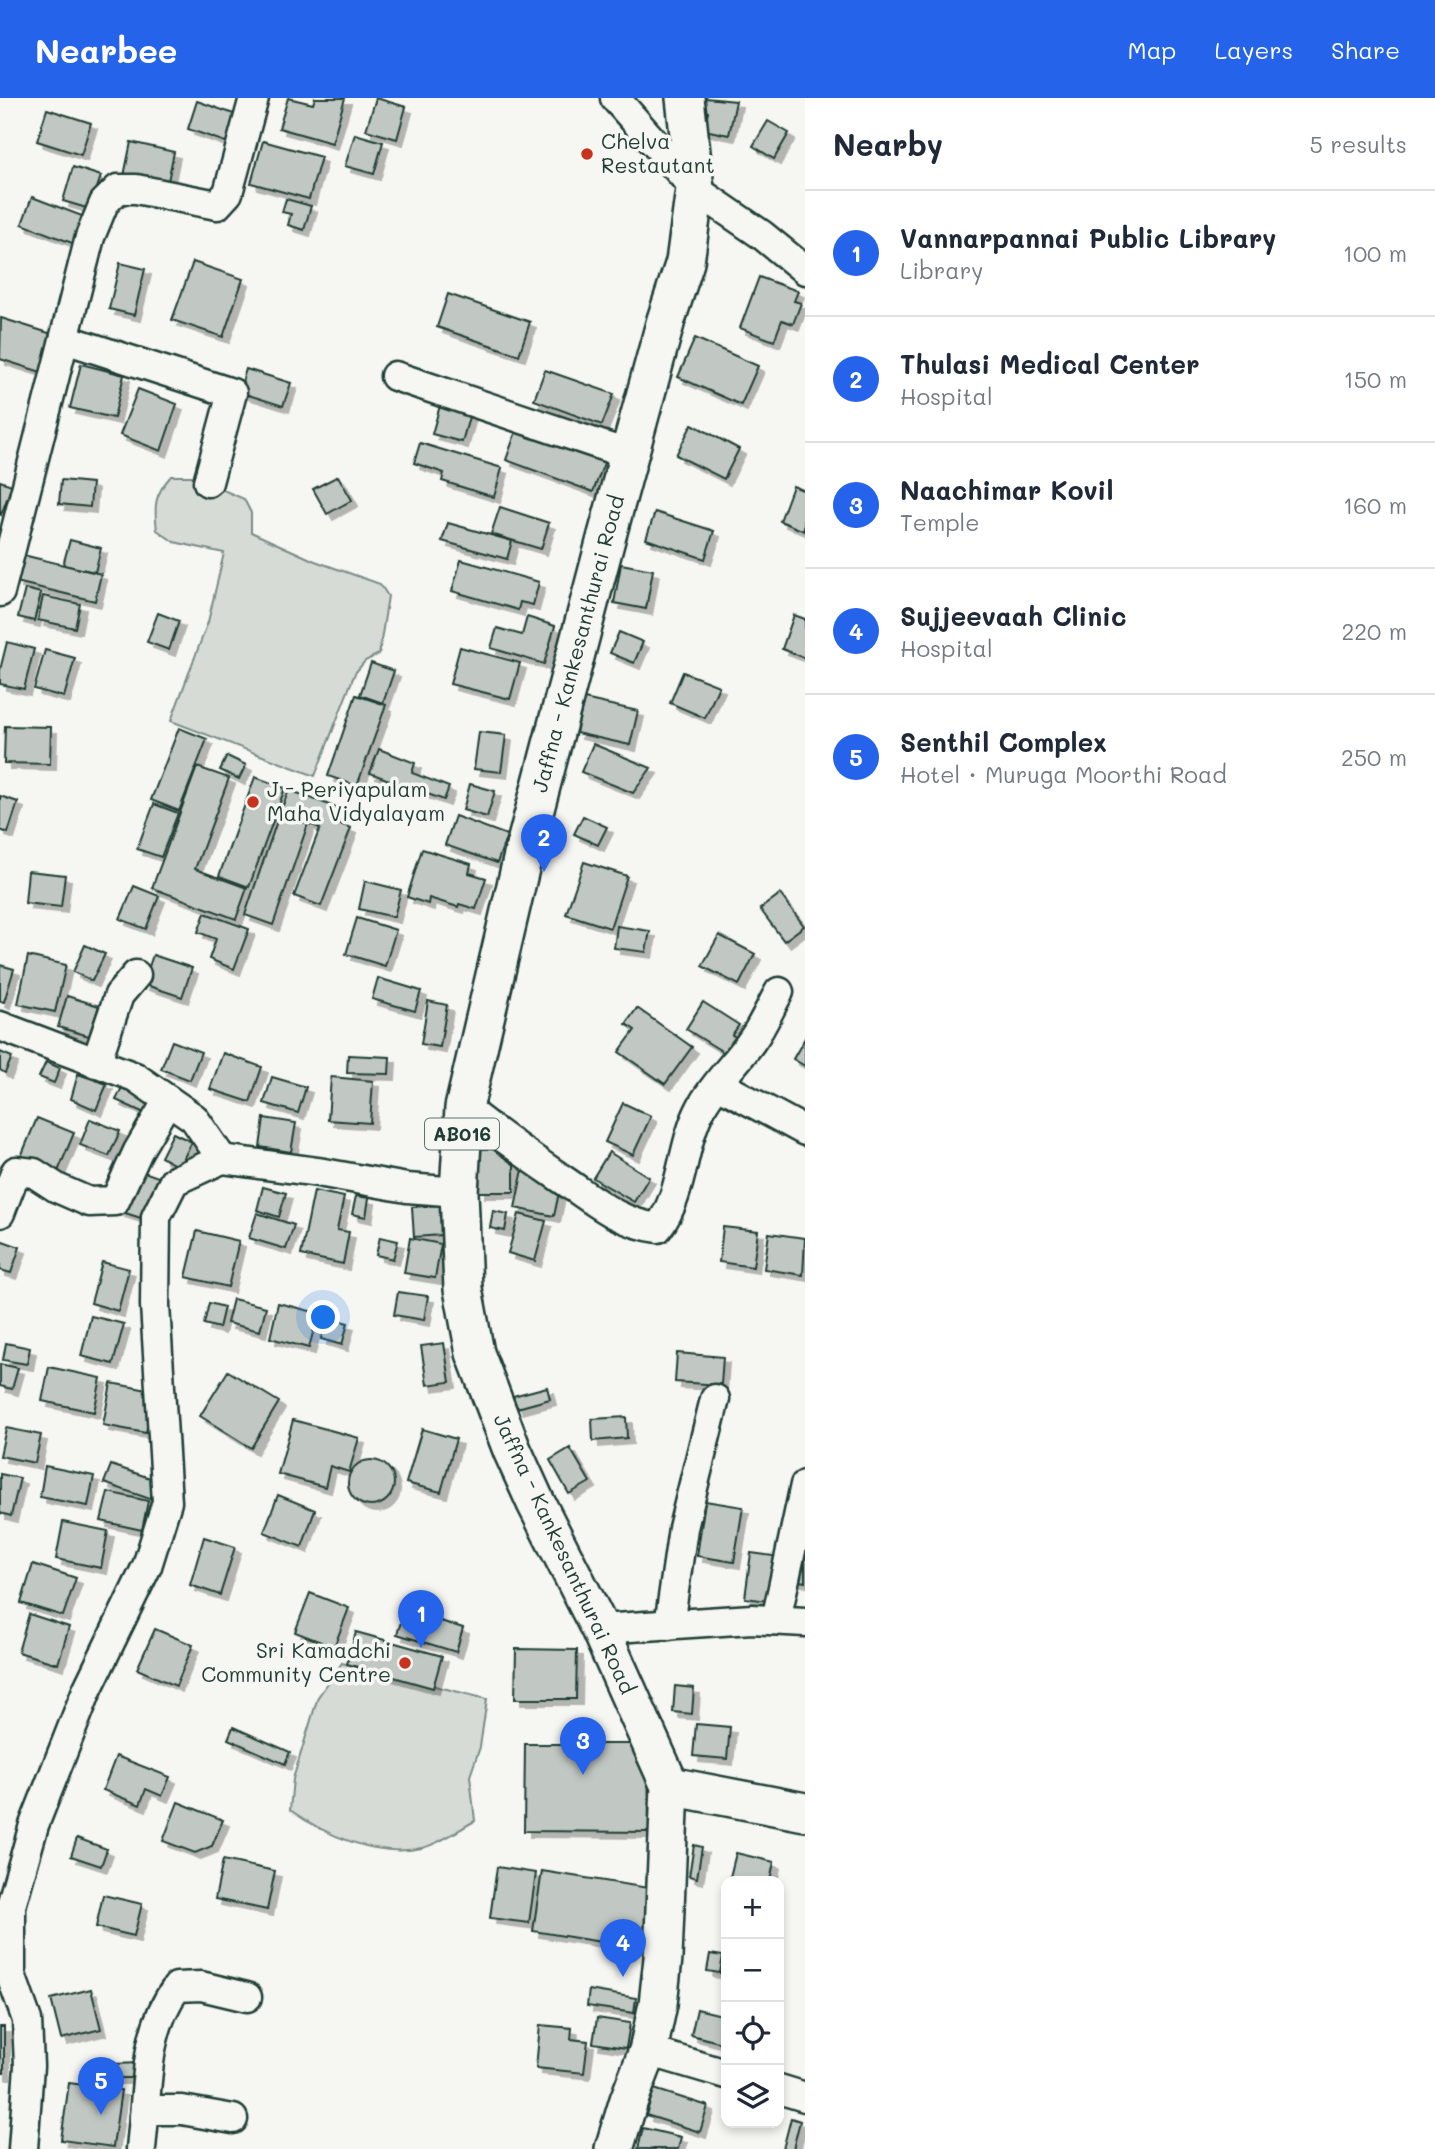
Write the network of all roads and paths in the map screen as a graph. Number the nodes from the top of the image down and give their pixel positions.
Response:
1 (254, 98) edge
2 (615, 98) edge
3 (685, 98) edge
4 (695, 189) junction
5 (805, 270) edge
6 (65, 339) junction
7 (395, 376) dead end
8 (630, 454) junction
9 (208, 482) dead end
10 (0, 593) edge
11 (136, 975) dead end
12 (779, 992) dead end
13 (0, 1026) edge
14 (96, 1063) junction
15 (718, 1084) junction
16 (168, 1100) junction
17 (464, 1108) junction
18 (805, 1131) edge
19 (222, 1159) junction
20 (458, 1192) junction
21 (0, 1213) edge
22 (715, 1399) dead end
23 (805, 1485) edge
24 (775, 1620) junction
25 (805, 1622) edge
26 (669, 1625) junction
27 (600, 1629) junction
28 (670, 1786) junction
29 (805, 1812) edge
30 (6, 1975) edge
31 (247, 1997) dead end
32 (648, 2051) junction
33 (721, 2073) edge
34 (784, 2091) edge
35 (805, 2097) edge
36 (145, 2117) junction
37 (233, 2119) dead end
38 (29, 2148) edge
39 (141, 2149) edge
40 (614, 2149) edge

1 - 6 street
2 - 4 street
3 - 4 main road, Jaffna - Kankesanthurai Road / AB016
4 - 5 street
4 - 8 main road, Jaffna - Kankesanthurai Road / AB016
6 - 9 street
6 - 10 street
7 - 8 street
8 - 17 main road, Jaffna - Kankesanthurai Road / AB016
11 - 14 street
12 - 15 street
13 - 14 street
14 - 16 street
15 - 17 street
15 - 18 street
16 - 19 street
16 - 21 street
17 - 20 main road, Jaffna - Kankesanthurai Road / AB016
19 - 20 street
19 - 30 street
20 - 27 main road, Jaffna - Kankesanthurai Road / AB016
22 - 26 street
23 - 24 street
24 - 25 street
24 - 26 street
26 - 27 street
27 - 28 main road, Jaffna - Kankesanthurai Road / AB016
28 - 29 main road
28 - 32 main road, Jaffna - Kankesanthurai Road / AB016
30 - 38 street
31 - 36 street
32 - 33 street
32 - 40 main road, Jaffna - Kankesanthurai Road / AB016
34 - 35 street
36 - 37 street
36 - 39 street

